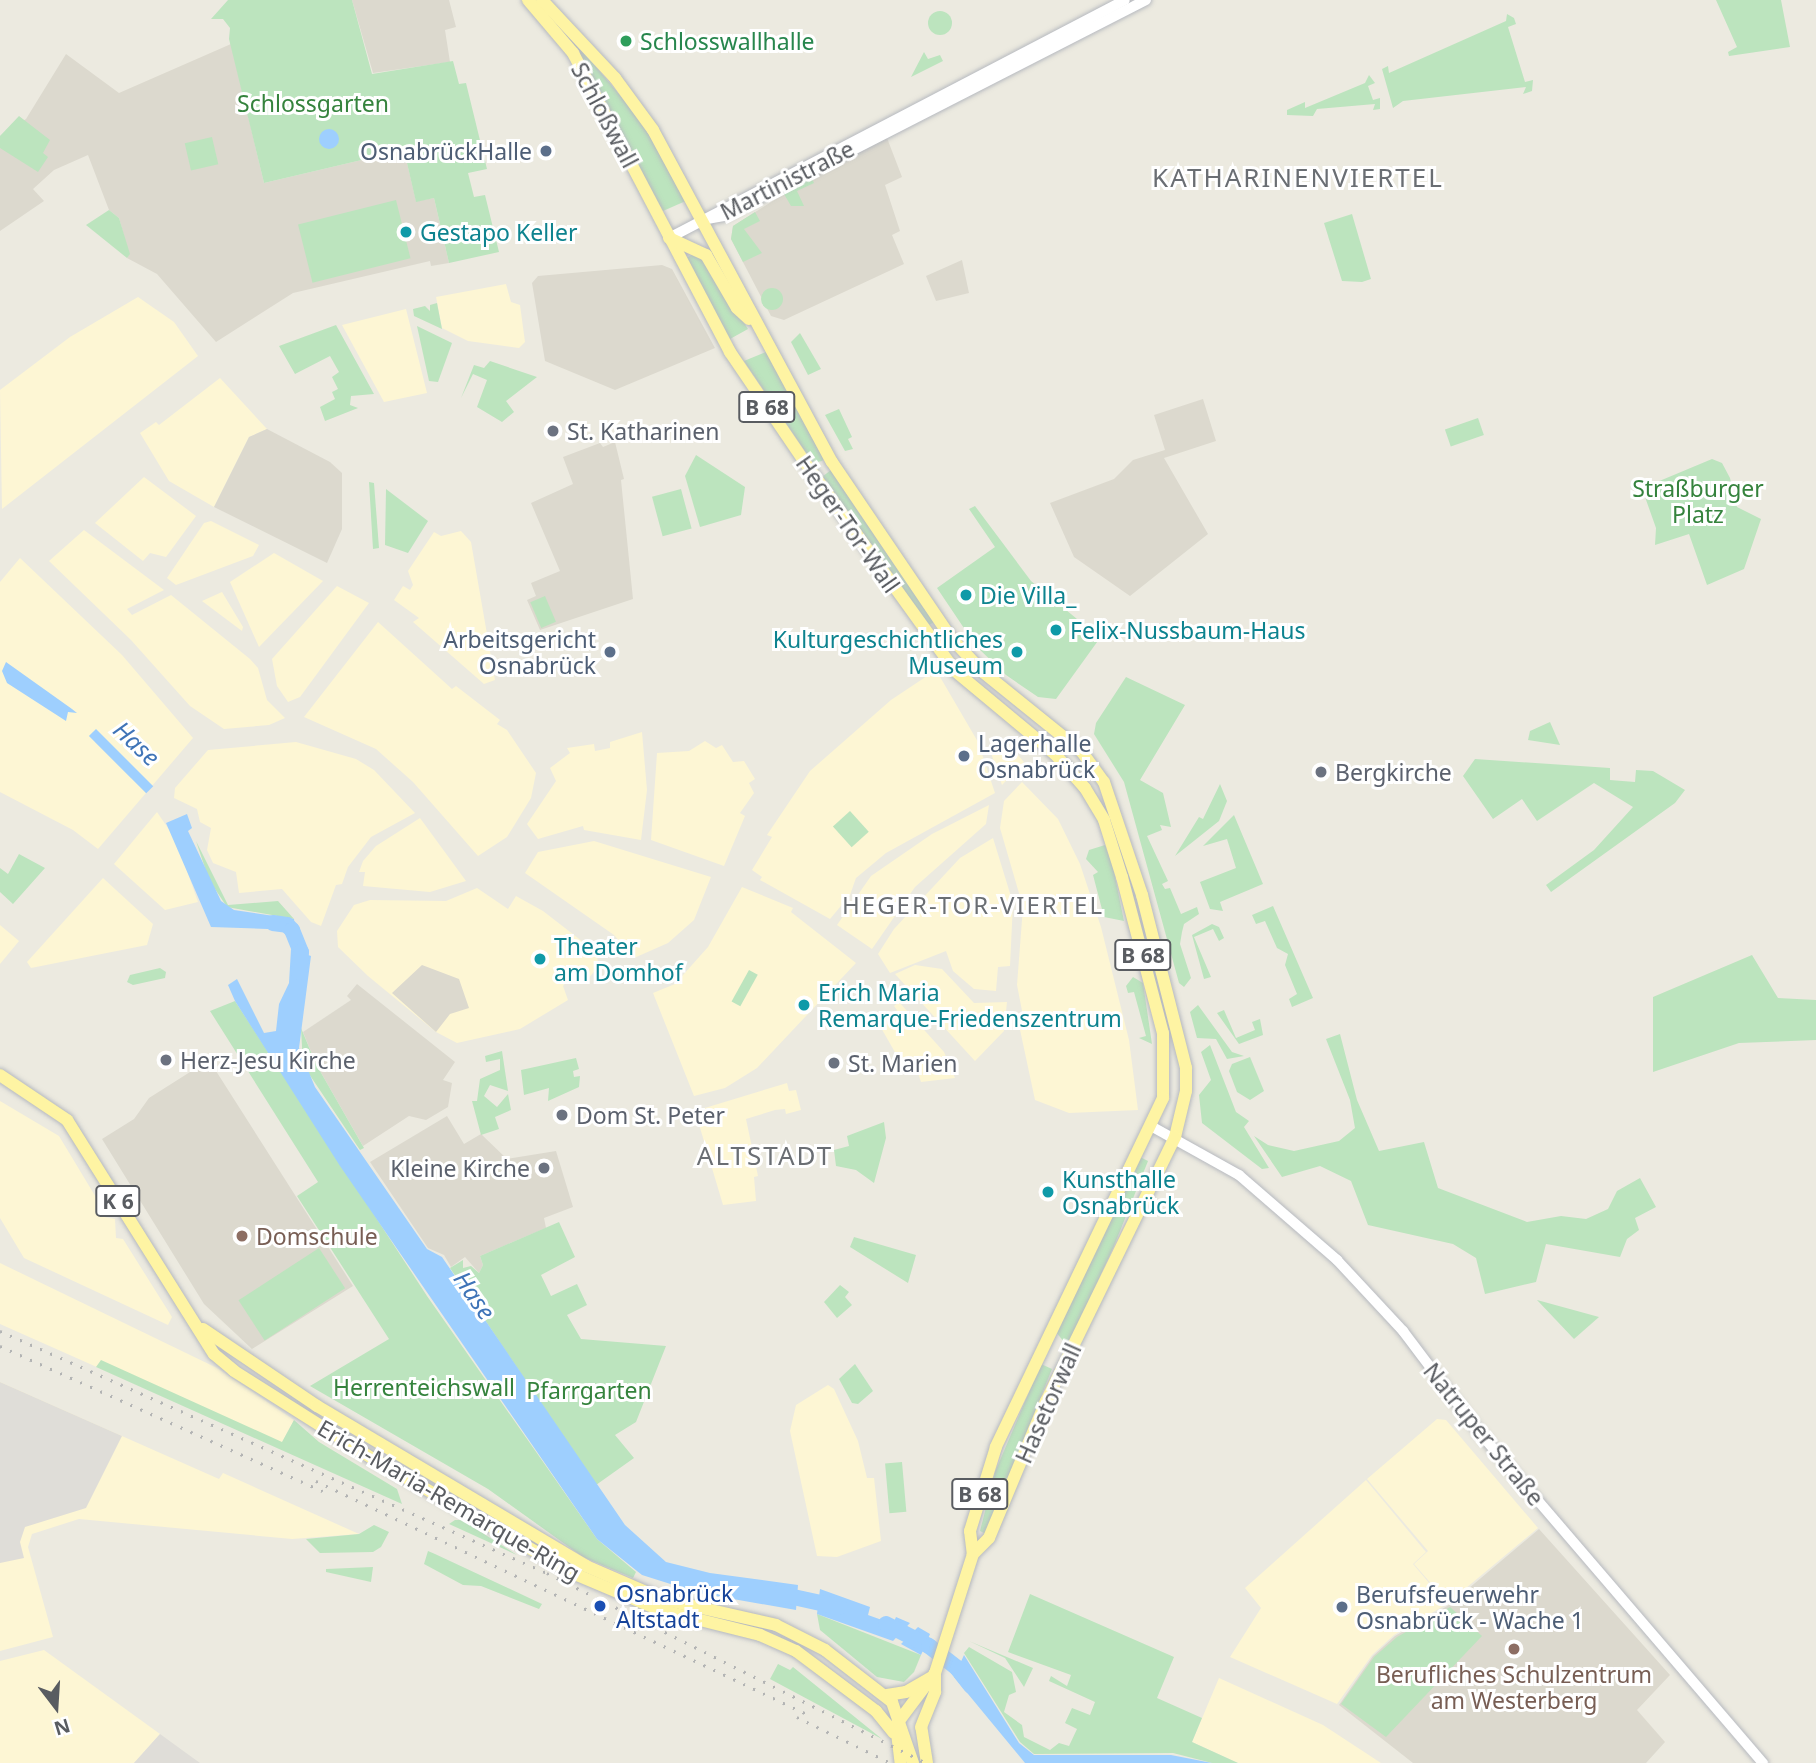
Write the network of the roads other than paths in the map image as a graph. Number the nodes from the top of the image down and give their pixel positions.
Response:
1 (528, 0) edge
2 (542, 0) edge
3 (1125, 0) edge
4 (1146, 0) edge
5 (703, 220) junction
6 (669, 238) junction
7 (758, 327) junction
8 (0, 1075) edge
9 (0, 1085) edge
10 (27, 1090) junction
11 (1151, 1126) junction
12 (1175, 1137) junction
13 (197, 1324) junction
14 (974, 1554) junction
15 (936, 1671) junction
16 (887, 1695) junction
17 (876, 1711) junction
18 (924, 1715) junction
19 (901, 1719) junction
20 (894, 1733) junction
21 (901, 1763) edge
22 (913, 1763) edge
23 (926, 1763) edge
24 (1763, 1763) edge

1 - 6 main road, Schloßwall / B 68
2 - 5 main road, Schloßwall / B 68
3 - 5 main road, Martinistraße
4 - 5 main road, Martinistraße
5 - 6 main road
5 - 7 main road, Heger-Tor-Wall / B 68
6 - 7 main road
6 - 11 main road, Heger-Tor-Wall / B 68
7 - 12 main road, Heger-Tor-Wall / B 68
8 - 10 main road, Erich-Maria-Remarque-Ring / K 6
9 - 10 main road, Erich-Maria-Remarque-Ring / K 6
10 - 13 main road, Erich-Maria-Remarque-Ring / K 6
11 - 12 main road, Natruper Straße
11 - 14 main road, B 68
12 - 14 main road, Hasetorwall / B 68
12 - 24 main road, Natruper Straße
13 - 16 main road, Erich-Maria-Remarque-Ring / K 6
13 - 17 main road, Erich-Maria-Remarque-Ring / K 6
14 - 15 main road, Hasetorwall / B 68
15 - 16 main road
15 - 18 main road, Hasetorwall / B 68
15 - 19 main road, Hasetorwall / B 68
16 - 19 main road, Erich-Maria-Remarque-Ring / K 6
17 - 19 main road, Erich-Maria-Remarque-Ring / K 6
17 - 20 main road, Erich-Maria-Remarque-Ring / K 6
18 - 19 main road
18 - 23 main road, B 68
19 - 20 main road, B 68
19 - 22 main road
20 - 21 main road

